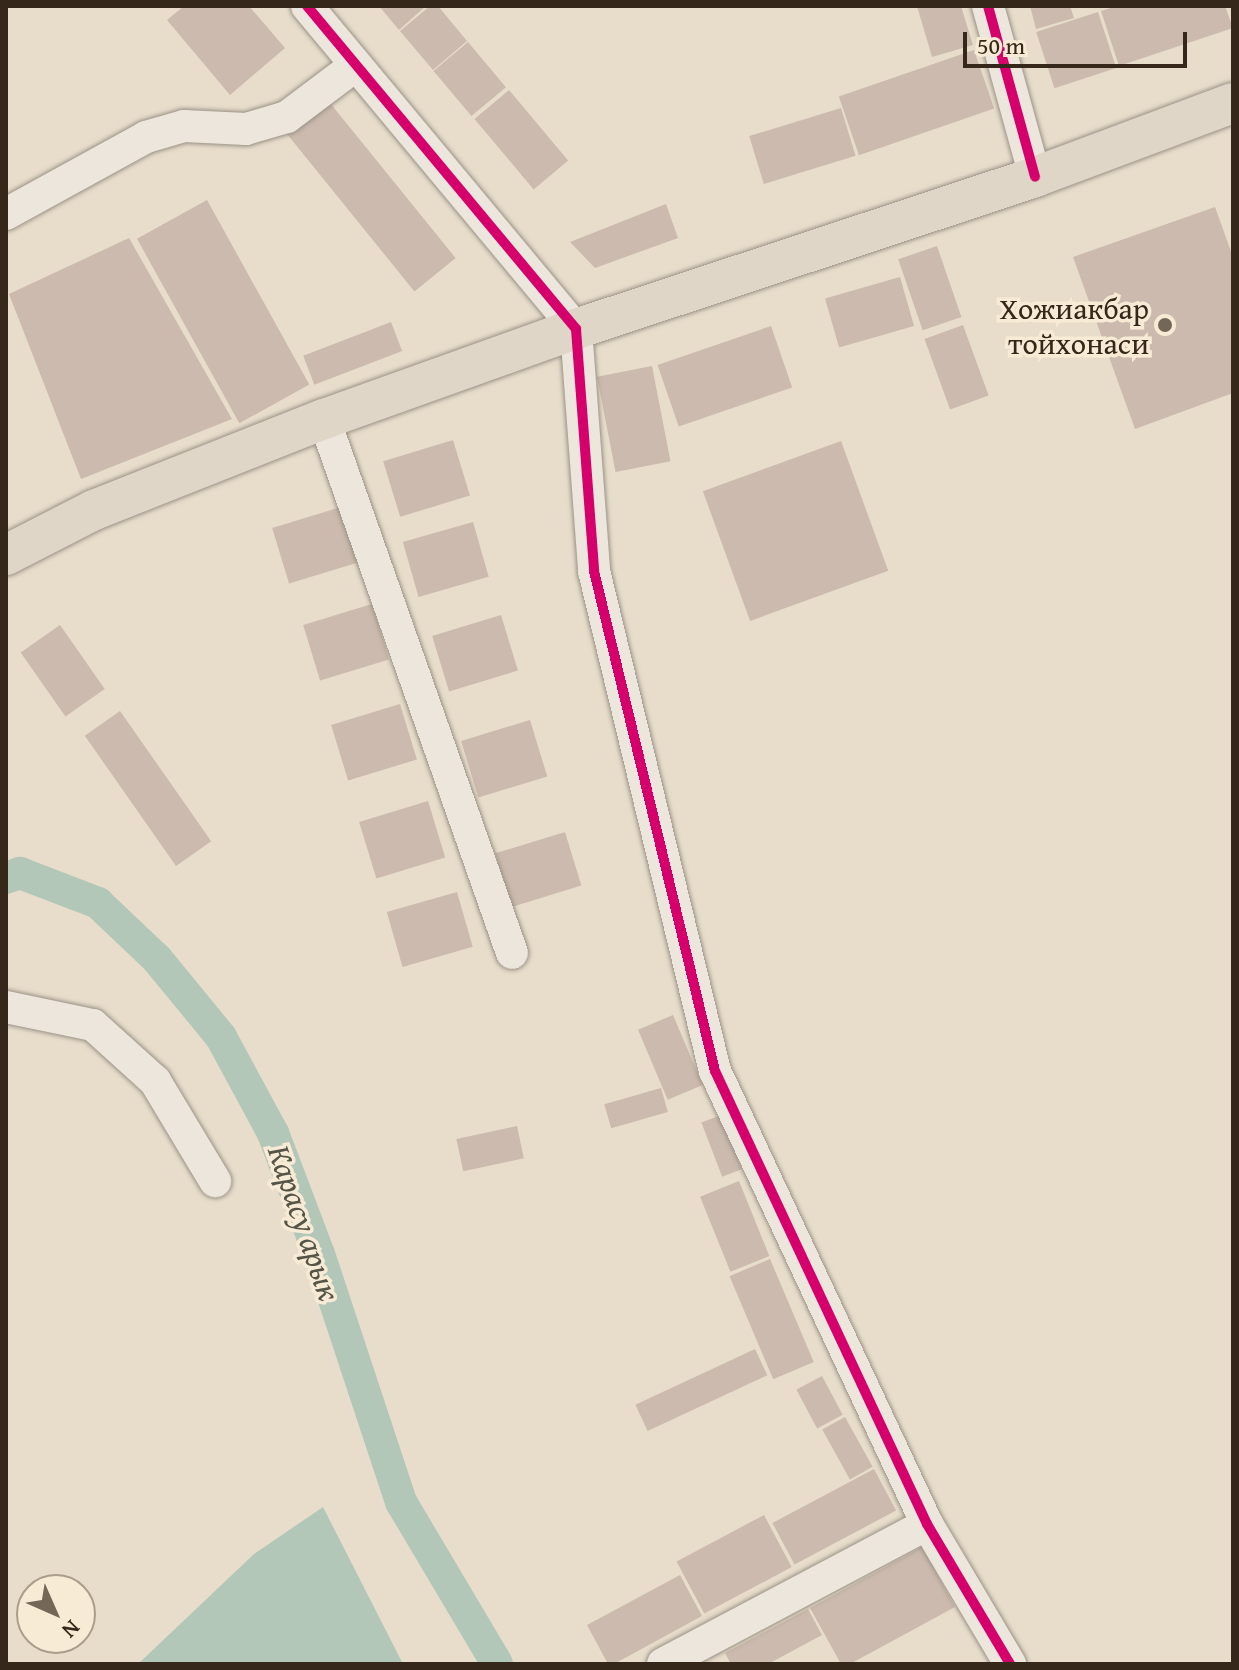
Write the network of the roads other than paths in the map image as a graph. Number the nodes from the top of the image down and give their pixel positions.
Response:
1 (307, 6) edge
2 (988, 6) edge
3 (356, 65) junction
4 (1233, 103) edge
5 (1035, 177) junction
6 (6, 214) edge
7 (576, 329) junction
8 (324, 419) junction
9 (6, 555) edge
10 (512, 953) dead end
11 (6, 1007) edge
12 (215, 1181) dead end
13 (927, 1524) junction
14 (663, 1664) edge
15 (1010, 1664) edge

1 - 3 street
2 - 5 street
3 - 6 street
3 - 7 street
4 - 5 main road
5 - 7 main road
7 - 8 main road
7 - 13 street
8 - 9 main road
8 - 10 street
11 - 12 street
13 - 14 street
13 - 15 street

